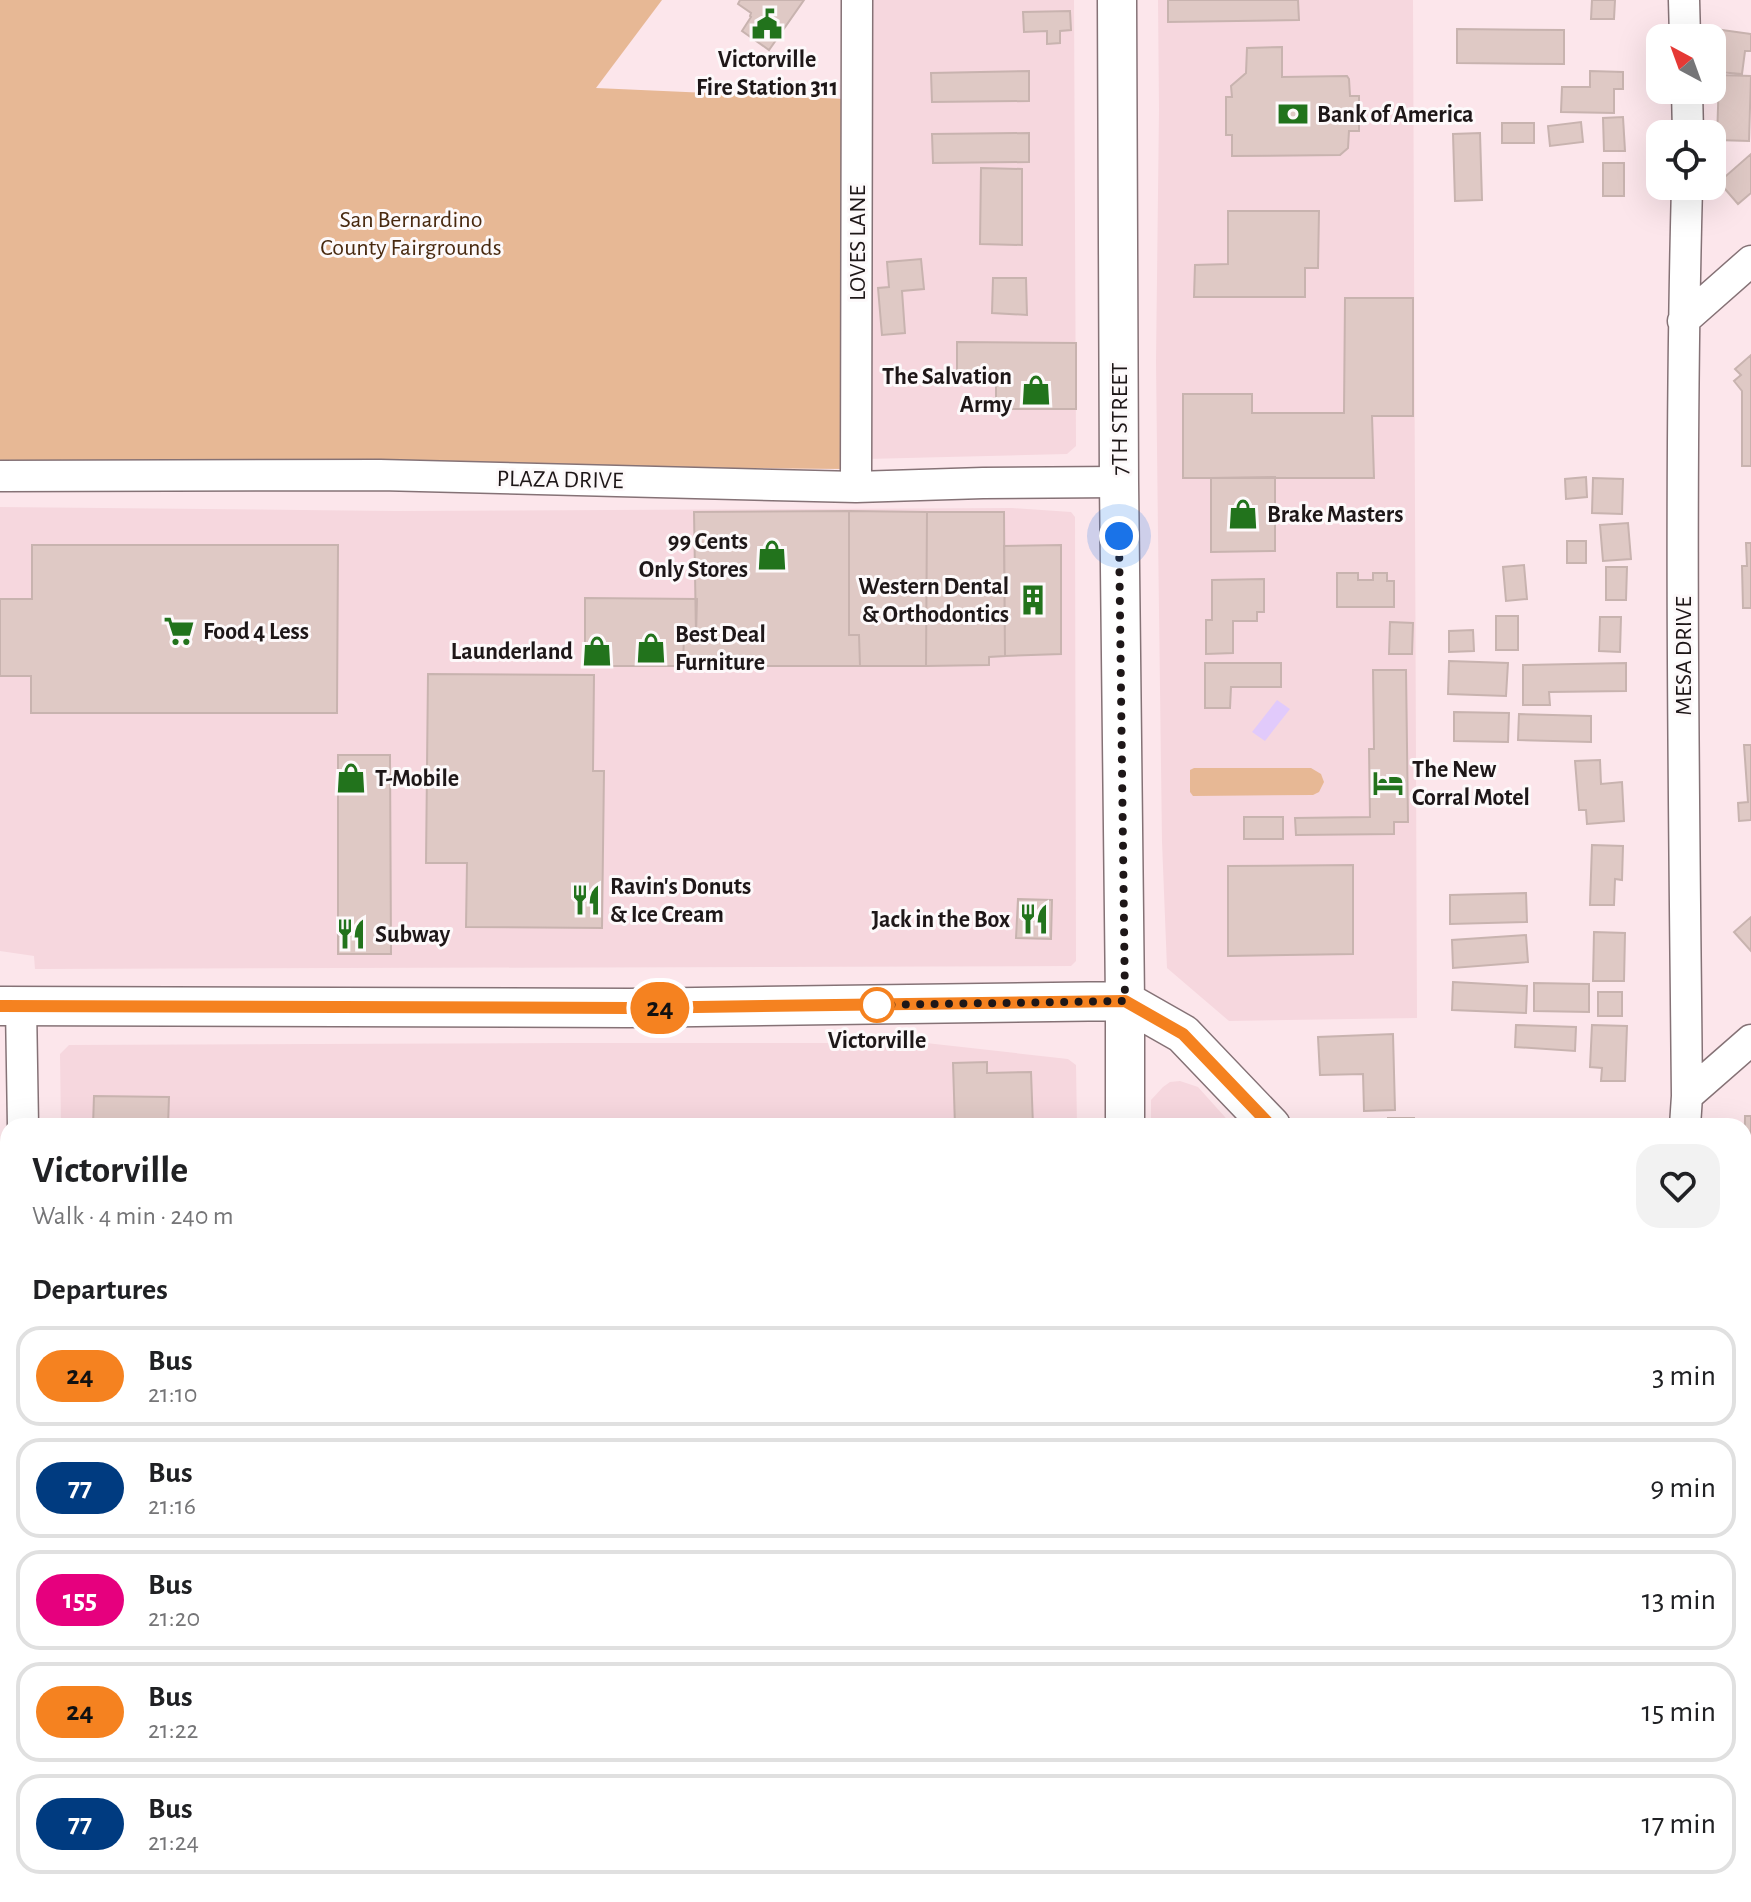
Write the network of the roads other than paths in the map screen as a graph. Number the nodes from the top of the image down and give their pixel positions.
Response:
1 (857, 0) edge
2 (1117, 0) edge
3 (1684, 0) edge
4 (1685, 24) edge
5 (1687, 200) edge
6 (1751, 261) edge
7 (1683, 321) junction
8 (0, 476) edge
9 (1119, 482) junction
10 (856, 487) junction
11 (1125, 1001) junction
12 (11, 1006) edge
13 (1751, 1040) edge
14 (1686, 1111) edge
15 (22, 1118) edge
16 (1125, 1118) edge
17 (1263, 1118) edge

1 - 10 street, LOVES LANE
2 - 9 main road, 7TH STREET
3 - 4 street
5 - 7 street, MESA DRIVE
6 - 7 street
7 - 14 street, MESA DRIVE
8 - 10 street, PLAZA DRIVE
9 - 10 street, PLAZA DRIVE
9 - 11 main road, 7TH STREET
11 - 12 main road
11 - 16 main road, 7TH STREET
11 - 17 main road
12 - 15 street
13 - 14 street

